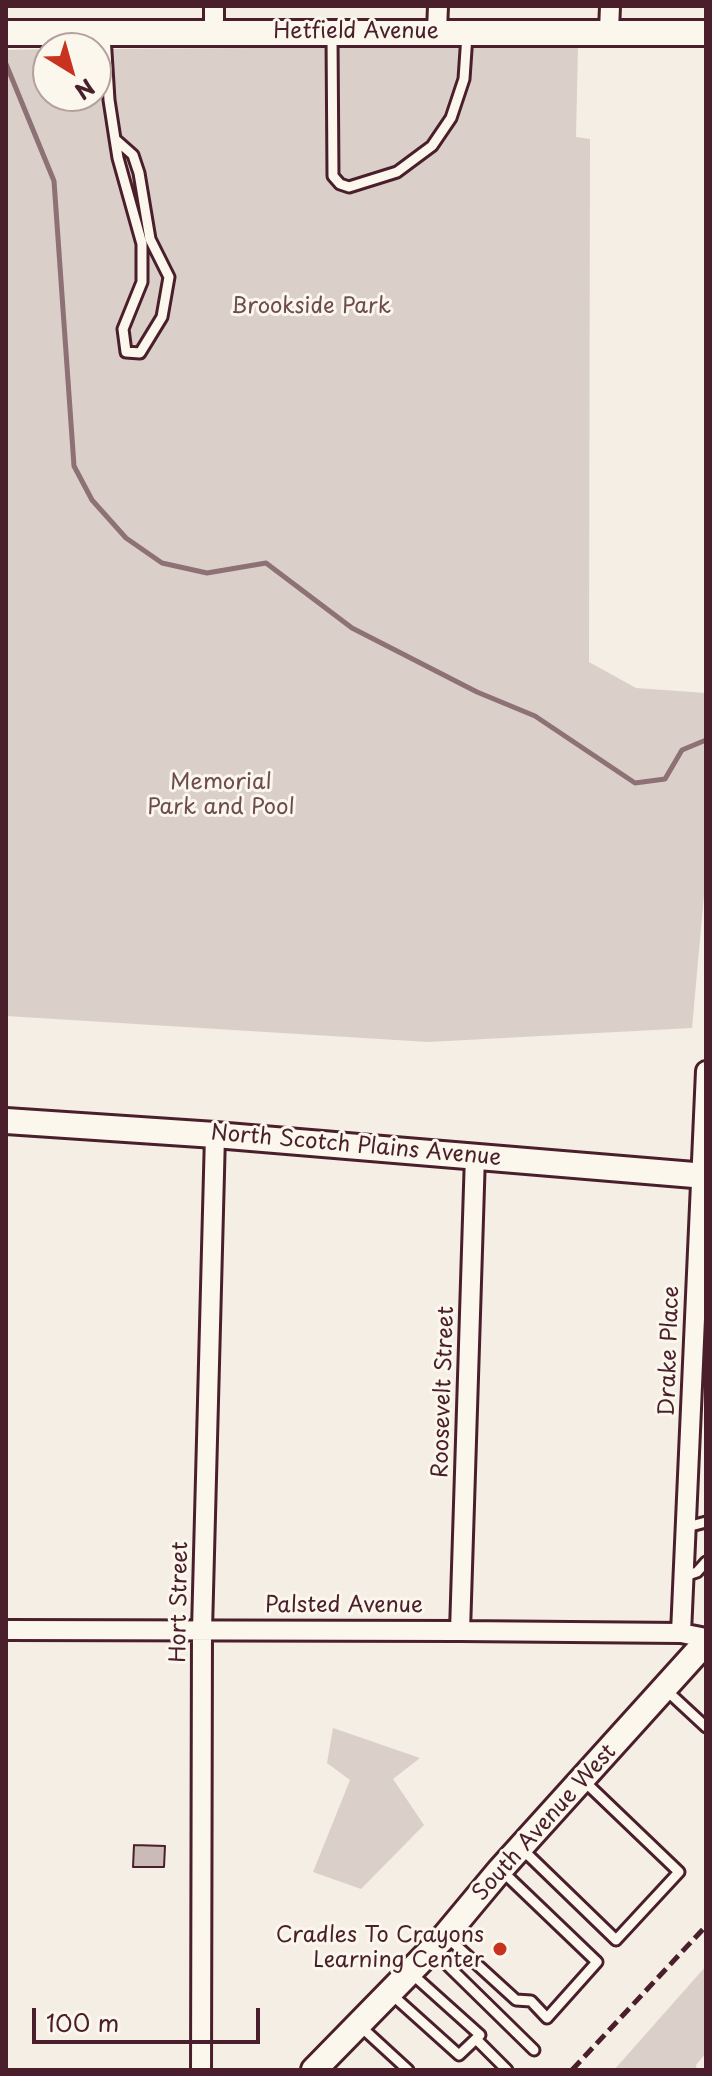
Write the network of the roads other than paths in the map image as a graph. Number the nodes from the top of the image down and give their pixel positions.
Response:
1 (214, 6) edge
2 (438, 6) edge
3 (610, 6) edge
4 (437, 31) junction
5 (467, 31) junction
6 (609, 31) junction
7 (214, 32) junction
8 (332, 32) junction
9 (10, 33) edge
10 (32, 33) edge
11 (112, 33) edge
12 (706, 33) edge
13 (112, 110) edge
14 (115, 139) junction
15 (142, 226) junction
16 (706, 1071) edge
17 (6, 1121) edge
18 (215, 1135) junction
19 (475, 1155) junction
20 (703, 1176) edge
21 (706, 1522) edge
22 (687, 1527) junction
23 (706, 1562) edge
24 (685, 1576) junction
25 (6, 1630) edge
26 (202, 1630) junction
27 (460, 1631) junction
28 (700, 1644) edge
29 (665, 1689) junction
30 (706, 1727) edge
31 (583, 1780) junction
32 (521, 1848) junction
33 (500, 1870) junction
34 (438, 1943) junction
35 (410, 1972) junction
36 (390, 1993) junction
37 (359, 2025) junction
38 (478, 2037) junction
39 (534, 2050) dead end
40 (326, 2063) edge
41 (201, 2070) edge
42 (408, 2070) edge
43 (507, 2070) edge

1 - 7 street
2 - 4 street
3 - 6 street
4 - 5 street, Hetfield Avenue
4 - 8 street, Hetfield Avenue
5 - 6 street, Hetfield Avenue
5 - 8 lane
6 - 12 street, Hetfield Avenue
7 - 8 street, Hetfield Avenue
7 - 11 street, Hetfield Avenue
9 - 10 street, Hetfield Avenue
13 - 14 lane
14 - 15 lane
14 - 15 lane
15 - 15 lane
16 - 20 street, Drake Place
17 - 18 street, North Scotch Plains Avenue
18 - 19 street, North Scotch Plains Avenue
18 - 26 street, Hort Street
19 - 20 street, North Scotch Plains Avenue
19 - 27 street, Roosevelt Street
20 - 22 street, Drake Place
21 - 22 lane
22 - 24 street, Drake Place
23 - 24 lane
24 - 28 street, Drake Place
25 - 26 street, Palsted Avenue
26 - 27 street, Palsted Avenue
26 - 41 street, Hort Street
27 - 28 street, Palsted Avenue
28 - 29 street, South Avenue West
29 - 30 lane
29 - 31 street, South Avenue West
31 - 32 street, South Avenue West
31 - 32 lane
32 - 33 street, South Avenue West
33 - 34 street, South Avenue West
33 - 34 lane
34 - 35 street, South Avenue West
34 - 39 lane
35 - 36 street, South Avenue West
35 - 38 lane
36 - 37 street, South Avenue West
36 - 38 lane
37 - 40 street, South Avenue West
37 - 42 lane
38 - 43 lane

